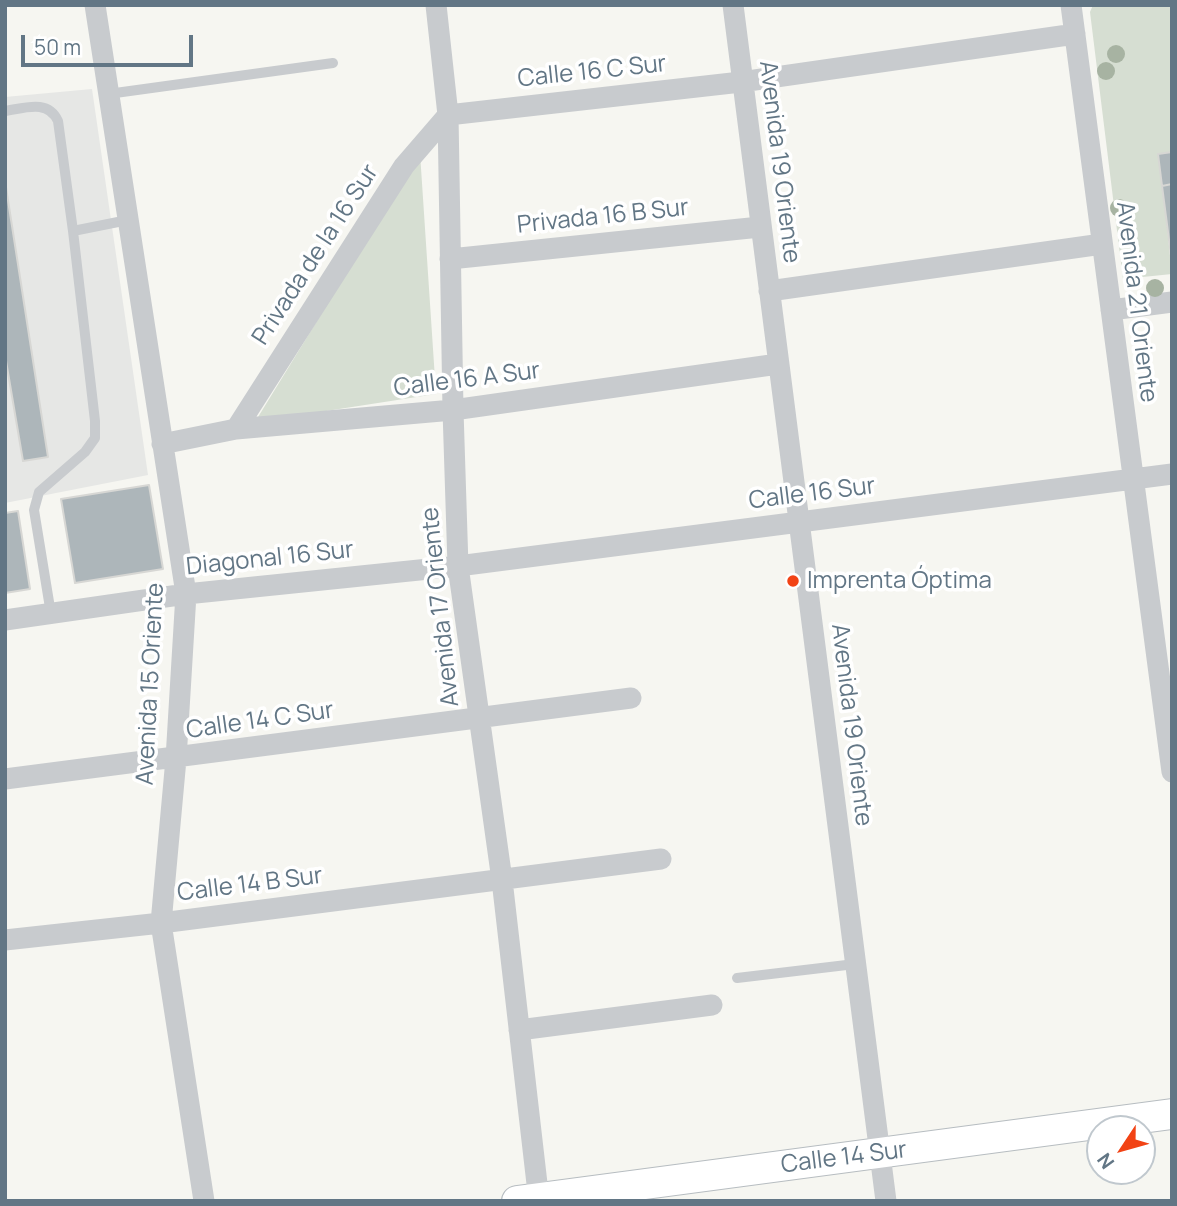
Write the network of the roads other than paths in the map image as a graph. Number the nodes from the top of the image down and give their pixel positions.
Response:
1 (95, 5) edge
2 (436, 5) edge
3 (733, 5) edge
4 (1071, 5) edge
5 (1075, 34) junction
6 (333, 63) dead end
7 (741, 82) junction
8 (108, 93) junction
9 (5, 111) edge
10 (448, 115) junction
11 (128, 220) junction
12 (760, 228) junction
13 (72, 231) junction
14 (1102, 244) junction
15 (450, 259) junction
16 (769, 291) junction
17 (1172, 302) edge
18 (1111, 310) junction
19 (778, 364) junction
20 (453, 410) junction
21 (236, 429) junction
22 (162, 444) junction
23 (1172, 474) edge
24 (1132, 479) junction
25 (799, 522) junction
26 (458, 566) junction
27 (186, 594) junction
28 (51, 614) junction
29 (5, 620) edge
30 (631, 698) dead end
31 (479, 718) junction
32 (176, 759) junction
33 (1172, 772) edge
34 (5, 779) edge
35 (661, 859) dead end
36 (502, 880) junction
37 (161, 923) junction
38 (5, 940) edge
39 (855, 964) junction
40 (737, 978) dead end
41 (712, 1005) dead end
42 (519, 1030) junction
43 (1172, 1114) edge
44 (880, 1153) junction
45 (532, 1200) edge
46 (204, 1201) edge
47 (886, 1201) edge

1 - 8 street, Avenida 15 Oriente
2 - 10 street, Avenida 17 Oriente
3 - 7 street, Avenida 19 Oriente
4 - 5 street, Avenida 21 Oriente
5 - 7 street, Calle 16 C Sur
5 - 14 street, Avenida 21 Oriente
6 - 8 lane
7 - 10 street, Calle 16 C Sur
7 - 12 street, Avenida 19 Oriente
8 - 11 street, Avenida 15 Oriente
9 - 13 lane
10 - 15 street, Avenida 17 Oriente
10 - 21 street, Privada de la 16 Sur
11 - 13 lane
11 - 22 street, Avenida 15 Oriente
12 - 15 street, Privada 16 B Sur
12 - 16 street, Avenida 19 Oriente
13 - 28 lane
14 - 16 street
14 - 18 street, Avenida 21 Oriente
15 - 20 street, Avenida 17 Oriente
16 - 19 street, Avenida 19 Oriente
17 - 18 street
18 - 24 street, Avenida 21 Oriente
19 - 20 street, Calle 16 A Sur
19 - 25 street, Avenida 19 Oriente
20 - 21 street, Calle 16 A Sur
20 - 26 street, Avenida 17 Oriente
21 - 22 street, Calle 16 A Sur
22 - 27 street, Avenida 15 Oriente
23 - 24 street, Calle 16 Sur
24 - 25 street, Calle 16 Sur
24 - 33 street, Avenida 21 Oriente
25 - 26 street, Calle 16 Sur
25 - 39 street, Avenida 19 Oriente
26 - 27 street, Diagonal 16 Sur
26 - 31 street, Avenida 17 Oriente
27 - 28 street, Diagonal 16 Sur
27 - 32 street, Avenida 15 Oriente
28 - 29 street, Diagonal 16 Sur
30 - 31 street, Calle 14 C Sur
31 - 32 street, Calle 14 C Sur
31 - 36 street, Avenida 17 Oriente
32 - 34 street, Calle 14 C Sur
32 - 37 street, Avenida 15 Oriente
35 - 36 street, Calle 14 B Sur
36 - 37 street, Calle 14 B Sur
36 - 42 street, Avenida 17 Oriente
37 - 38 street, Calle 14 B Sur
37 - 46 street, Avenida 15 Oriente
39 - 40 lane
39 - 44 street, Avenida 19 Oriente
41 - 42 street
42 - 45 street, Avenida 17 Oriente
43 - 44 main road, Calle 14 Sur
44 - 45 main road, Calle 14 Sur
44 - 47 street, Avenida 19 Oriente

